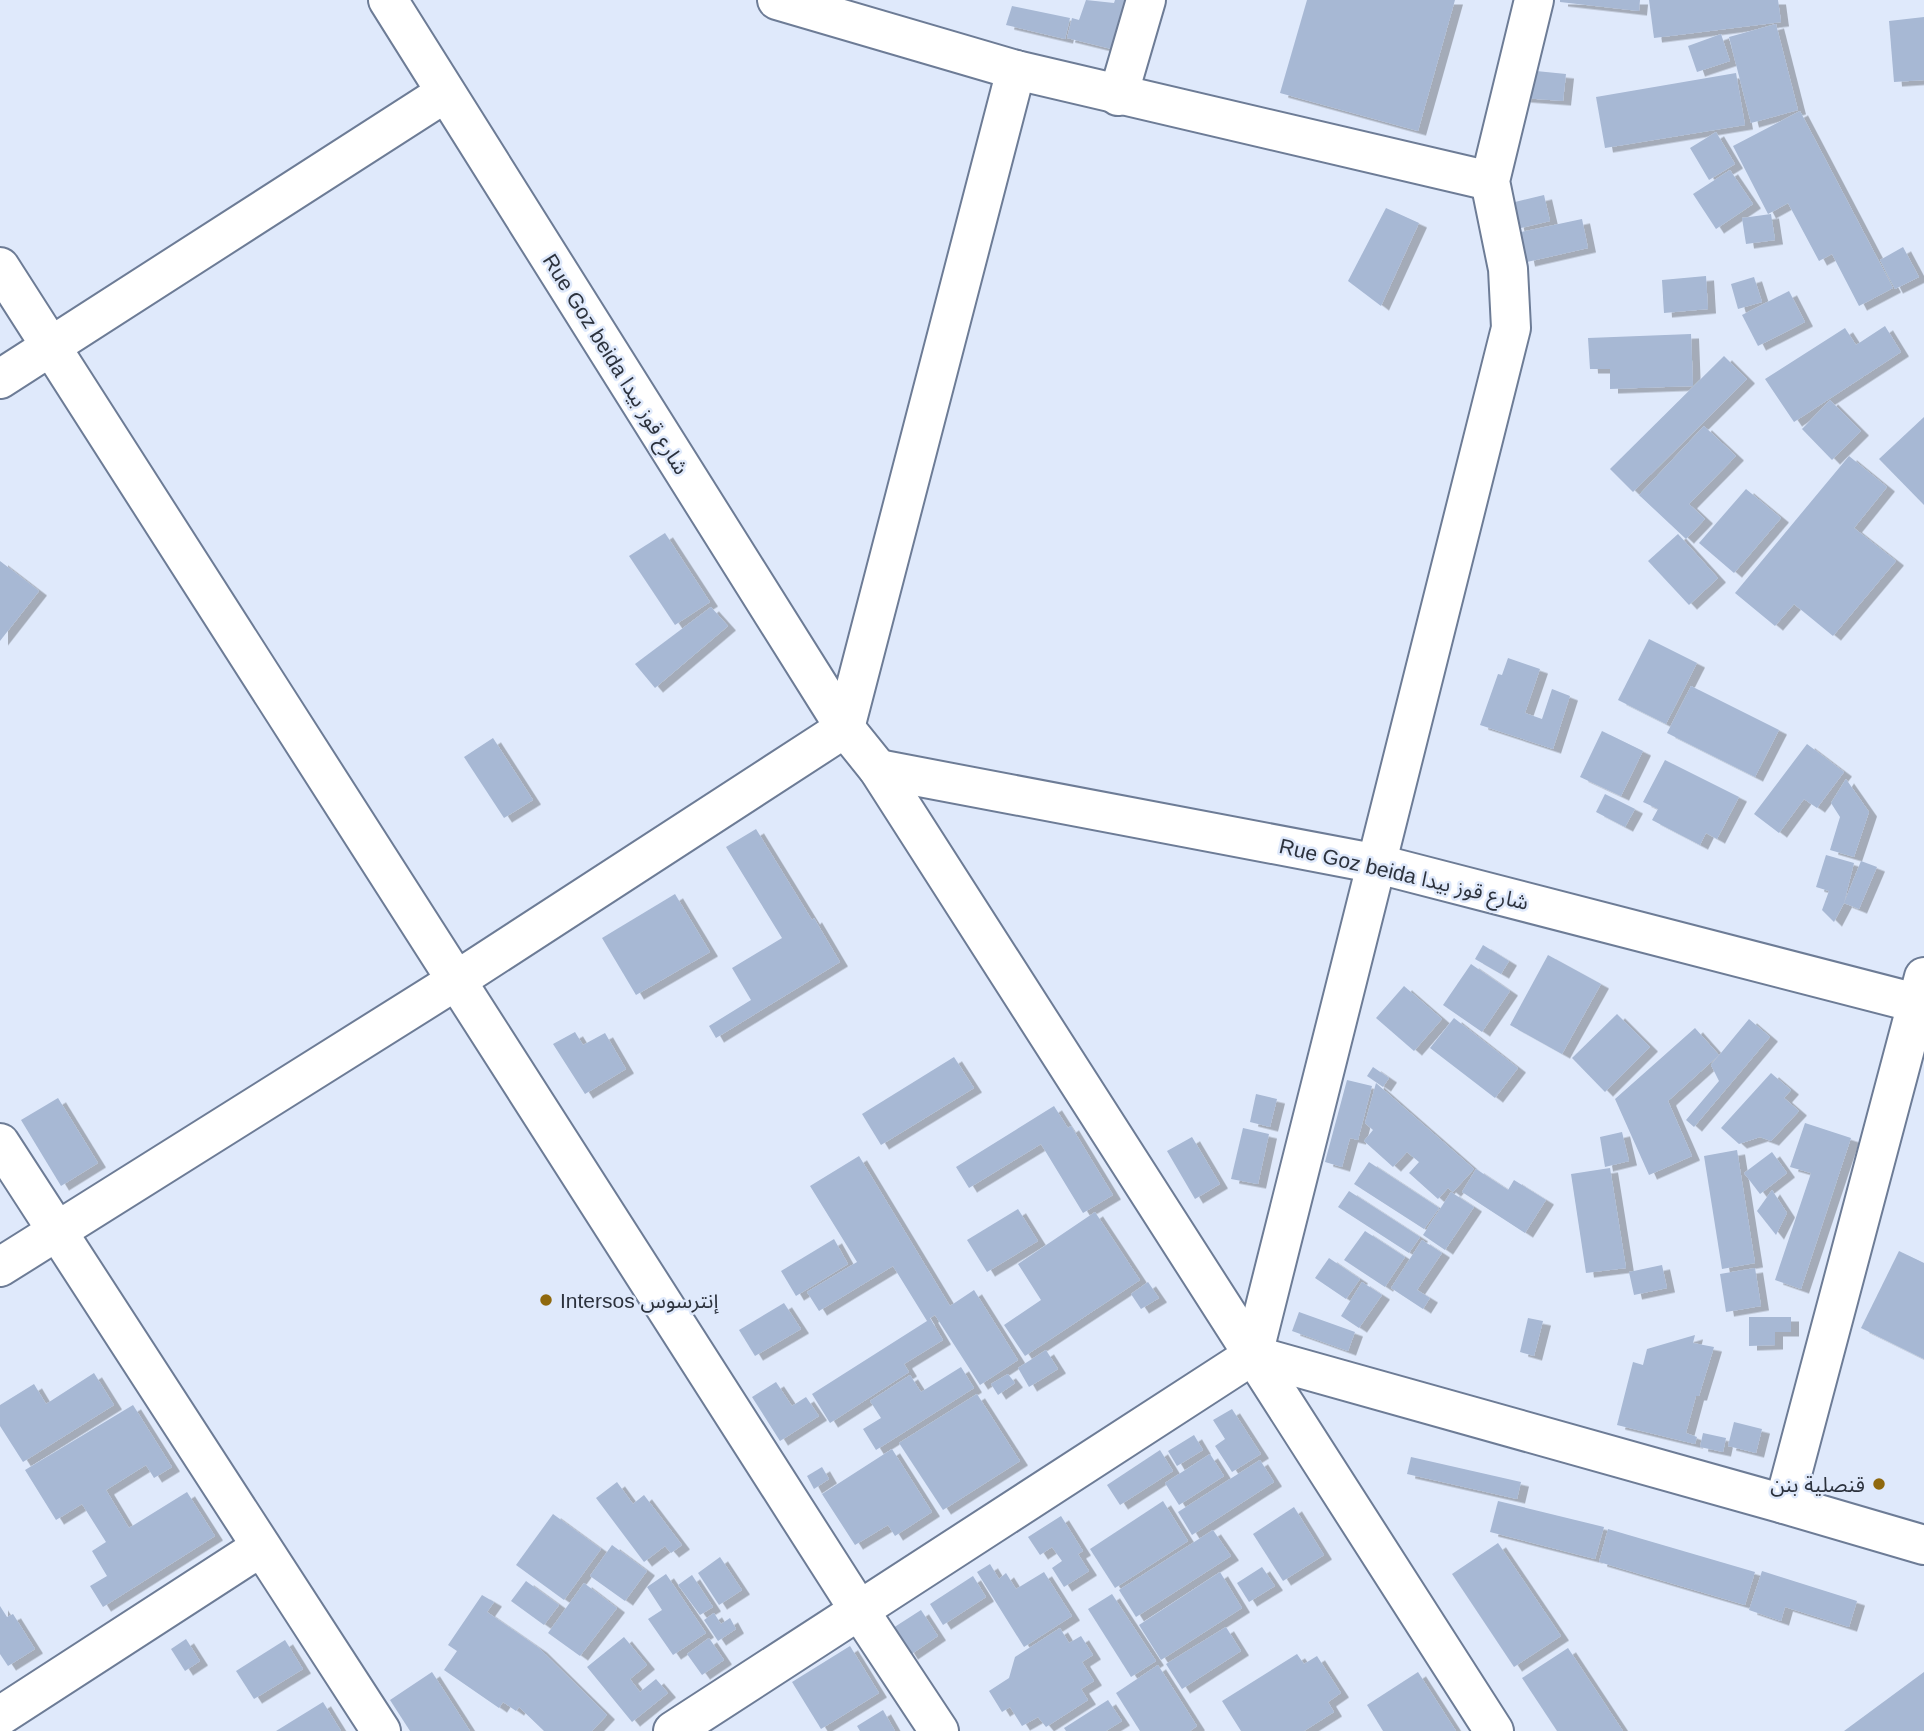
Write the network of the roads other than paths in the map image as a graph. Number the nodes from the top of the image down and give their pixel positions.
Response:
1 (388, 0) edge
2 (777, 0) edge
3 (1146, 0) edge
4 (1534, 0) edge
5 (857, 11) edge
6 (1016, 70) junction
7 (445, 93) junction
8 (1118, 96) junction
9 (1490, 181) junction
10 (0, 267) edge
11 (51, 346) junction
12 (0, 379) edge
13 (845, 728) junction
14 (878, 769) junction
15 (1378, 864) junction
16 (457, 980) junction
17 (1922, 995) edge
18 (0, 1143) edge
19 (55, 1231) junction
20 (0, 1266) edge
21 (1253, 1355) junction
22 (1784, 1504) junction
23 (1924, 1545) edge
24 (261, 1547) junction
25 (859, 1611) junction
26 (0, 1716) edge
27 (381, 1731) edge
28 (673, 1731) edge
29 (939, 1731) edge
30 (1494, 1731) edge

1 - 7 street, Rue Goz beida شارع قوز بيدا
2 - 5 street
3 - 8 street
4 - 9 street
5 - 6 street
6 - 8 street
6 - 13 street
7 - 11 street
7 - 13 street, Rue Goz beida شارع قوز بيدا
8 - 9 street
9 - 15 street
10 - 11 street
11 - 12 street
11 - 16 street
13 - 14 street, Rue Goz beida شارع قوز بيدا
13 - 16 street
14 - 15 street, Rue Goz beida شارع قوز بيدا
14 - 21 street, Rue Goz beida شارع قوز بيدا
15 - 17 street, Rue Goz beida شارع قوز بيدا
15 - 21 street
16 - 19 street
16 - 25 street
17 - 22 street
18 - 19 street
19 - 20 street
19 - 24 street
21 - 22 street
21 - 25 street
21 - 30 street, Rue Goz beida شارع قوز بيدا
22 - 23 street
24 - 26 street
24 - 27 street
25 - 28 street
25 - 29 street

